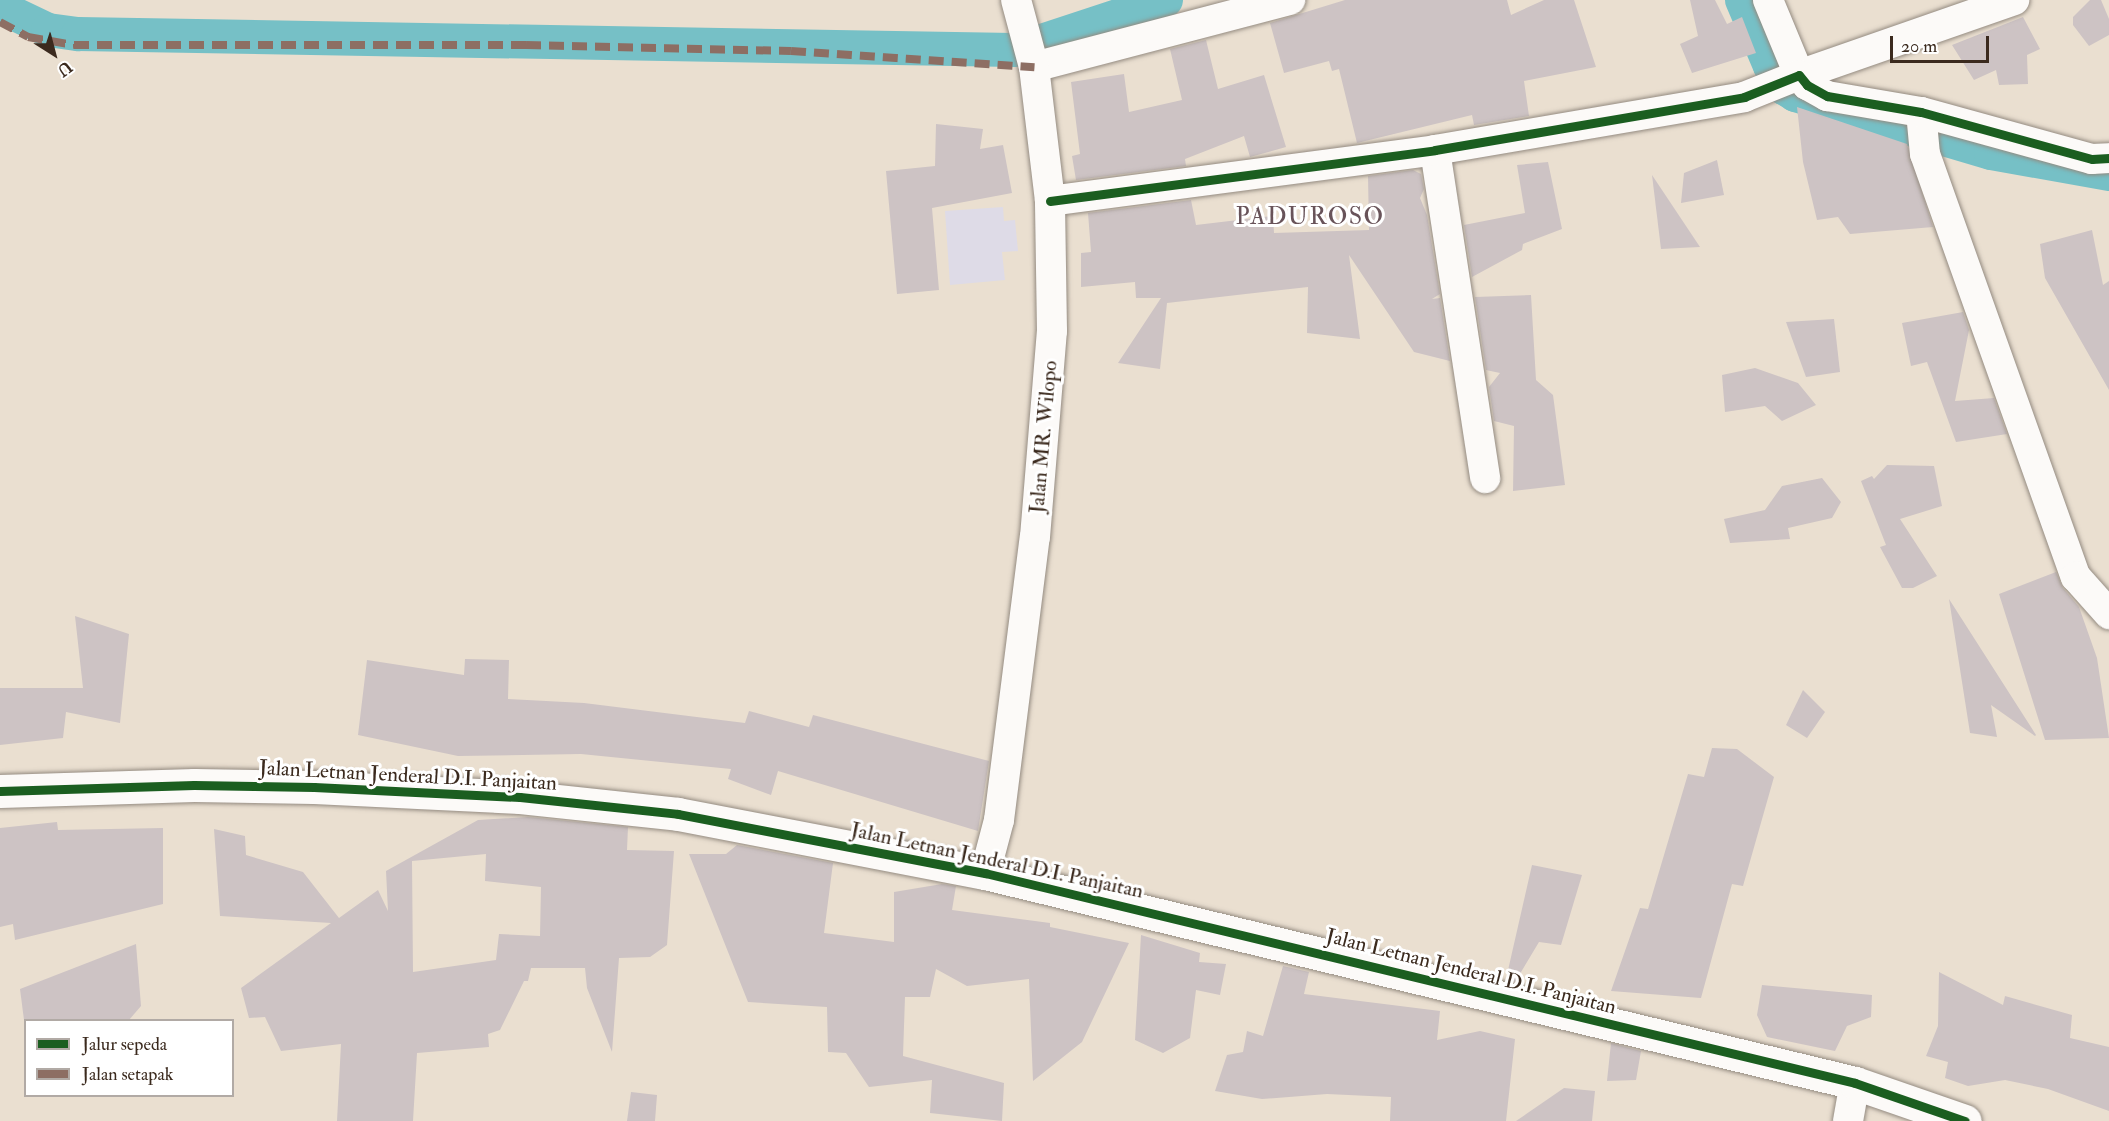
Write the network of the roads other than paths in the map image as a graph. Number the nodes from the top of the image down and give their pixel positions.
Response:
1 (1016, 0) edge
2 (1290, 0) edge
3 (1768, 0) edge
4 (2014, 0) edge
5 (1031, 52) junction
6 (1794, 78) junction
7 (1923, 131) junction
8 (1435, 150) junction
9 (2109, 159) edge
10 (1050, 201) junction
11 (1485, 478) dead end
12 (2109, 614) edge
13 (0, 791) edge
14 (985, 873) junction
15 (1854, 1083) junction
16 (1848, 1121) edge
17 (1965, 1121) edge

1 - 5 street, Jalan MR. Wilopo
2 - 5 street
3 - 6 street
4 - 6 street
5 - 10 street, Jalan MR. Wilopo
6 - 7 street
6 - 8 street
7 - 9 street
7 - 12 street
8 - 10 street
8 - 11 street
10 - 14 street, Jalan MR. Wilopo
13 - 14 street, Jalan Letnan Jenderal D.I. Panjaitan
14 - 15 street, Jalan Letnan Jenderal D.I. Panjaitan
15 - 16 street
15 - 17 street, Jalan Letnan Jenderal D.I. Panjaitan

